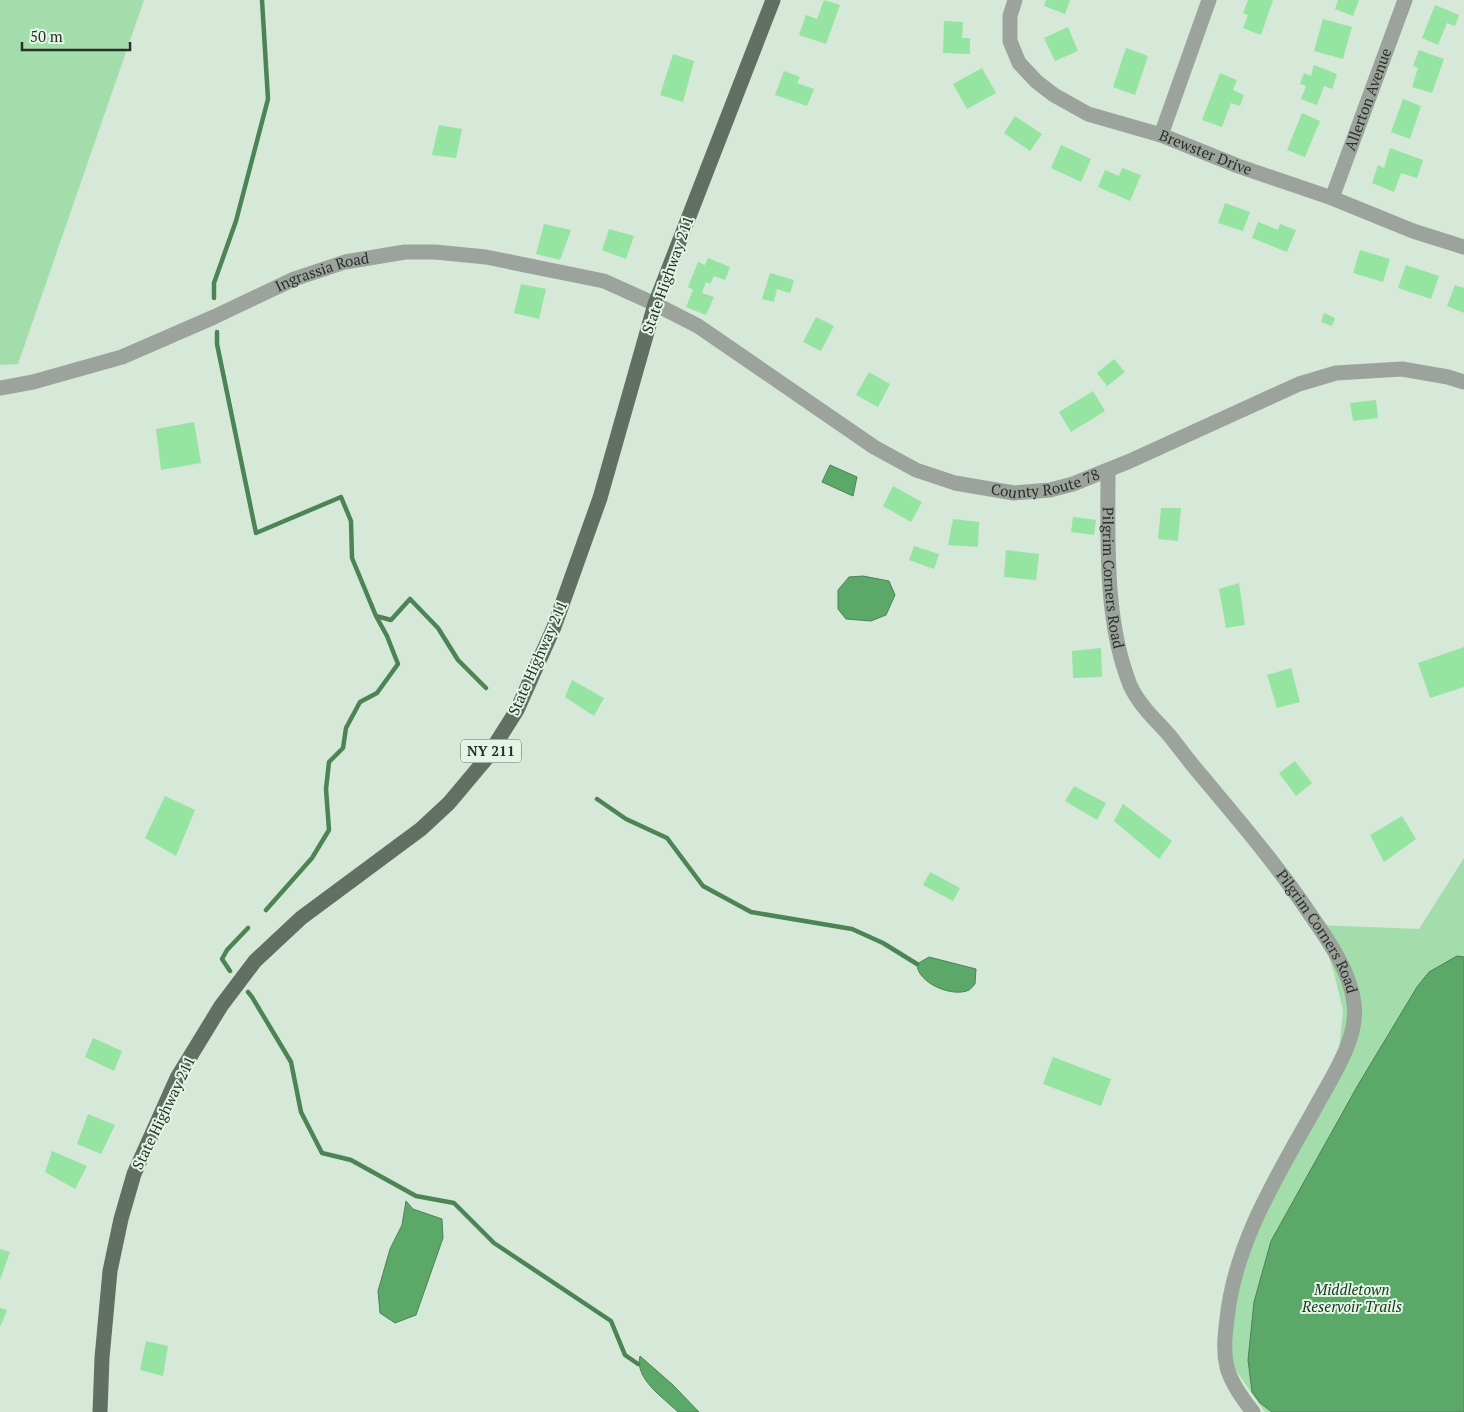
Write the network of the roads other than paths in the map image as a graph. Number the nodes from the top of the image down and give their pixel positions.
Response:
1 (773, 0) edge
2 (1014, 0) edge
3 (1209, 0) edge
4 (1405, 0) edge
5 (1161, 136) junction
6 (1332, 198) junction
7 (1464, 248) edge
8 (656, 304) junction
9 (1464, 382) edge
10 (0, 388) edge
11 (1108, 470) junction
12 (100, 1412) edge
13 (1254, 1412) edge

1 - 8 main road, State Highway 211 / NY 211
2 - 5 street, Brewster Drive
3 - 5 street
4 - 6 street, Allerton Avenue
5 - 6 street, Brewster Drive
6 - 7 street, Brewster Drive
8 - 10 street, Ingrassia Road
8 - 11 street, County Route 78
8 - 12 main road, State Highway 211 / NY 211
9 - 11 street, County Route 78
11 - 13 street, Pilgrim Corners Road

